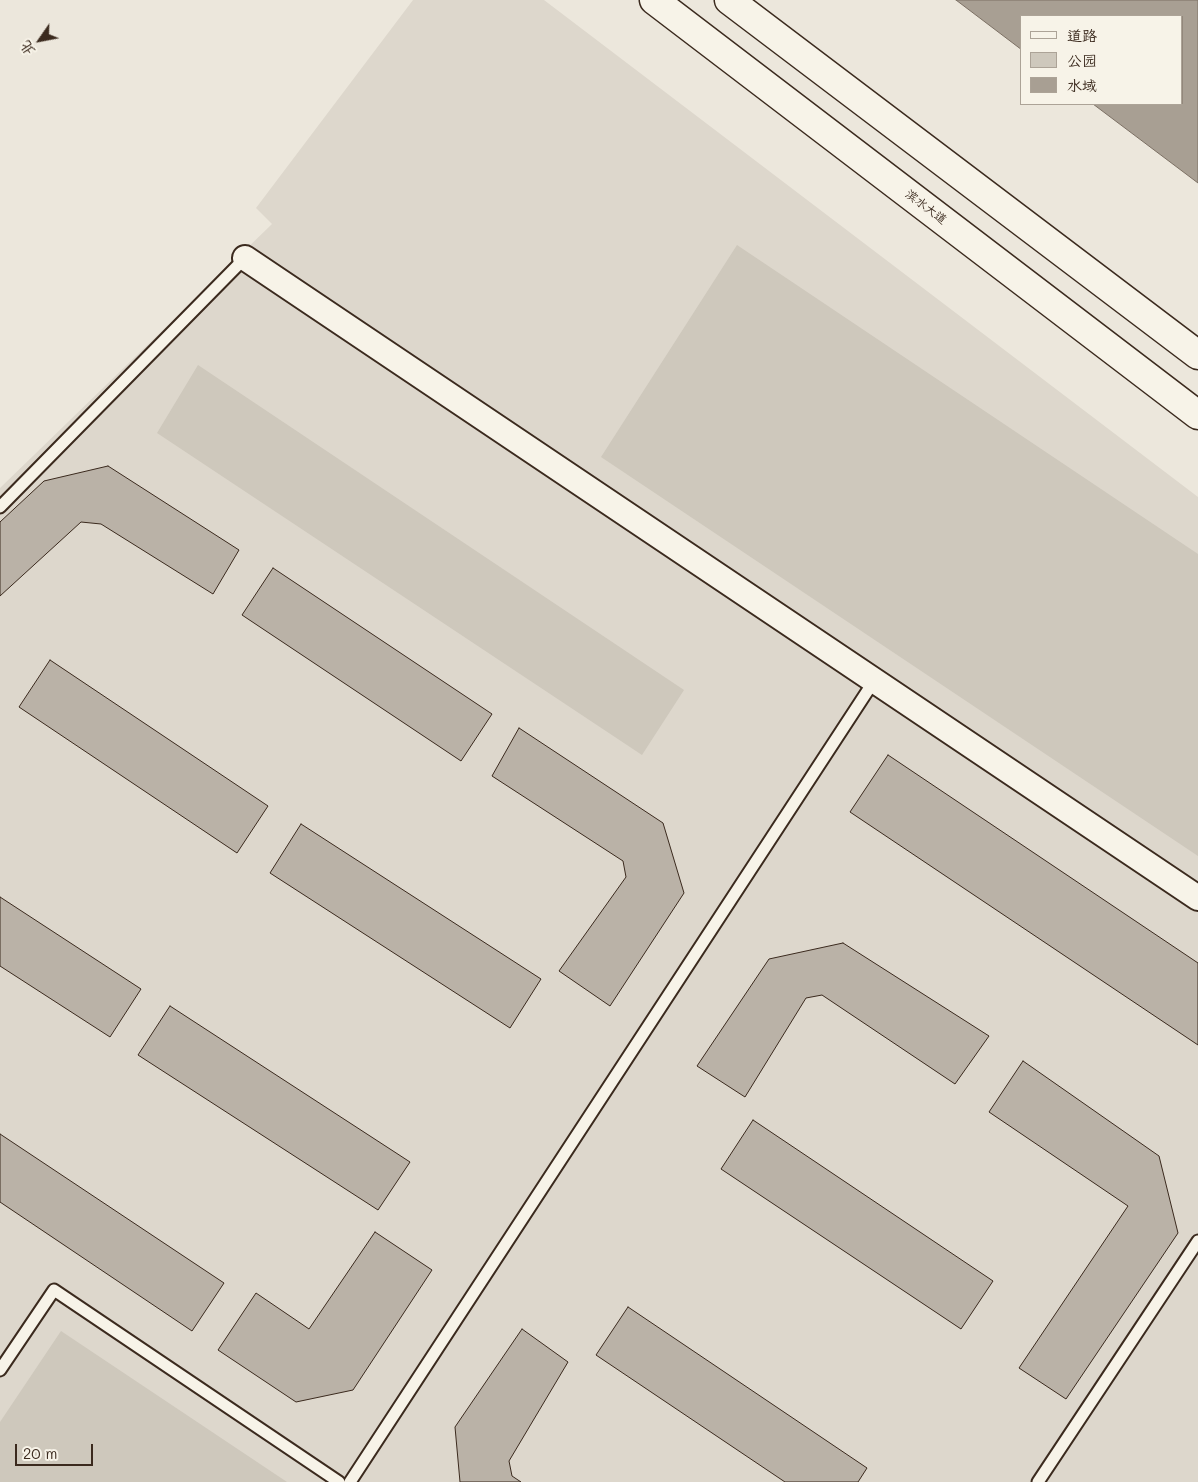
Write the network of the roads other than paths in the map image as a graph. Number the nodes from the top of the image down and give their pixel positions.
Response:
1 (654, 0) edge
2 (729, 0) edge
3 (245, 258) joint
4 (1198, 355) edge
5 (1198, 414) edge
6 (0, 507) edge
7 (874, 681) junction
8 (1198, 898) edge
9 (1198, 1241) edge
10 (0, 1370) edge
11 (339, 1482) edge
12 (350, 1482) edge
13 (1038, 1482) edge

1 - 5 main road, 滨水大道
2 - 4 main road
3 - 6 lane
3 - 7 street
7 - 8 street
7 - 12 lane
9 - 13 lane
10 - 11 lane

